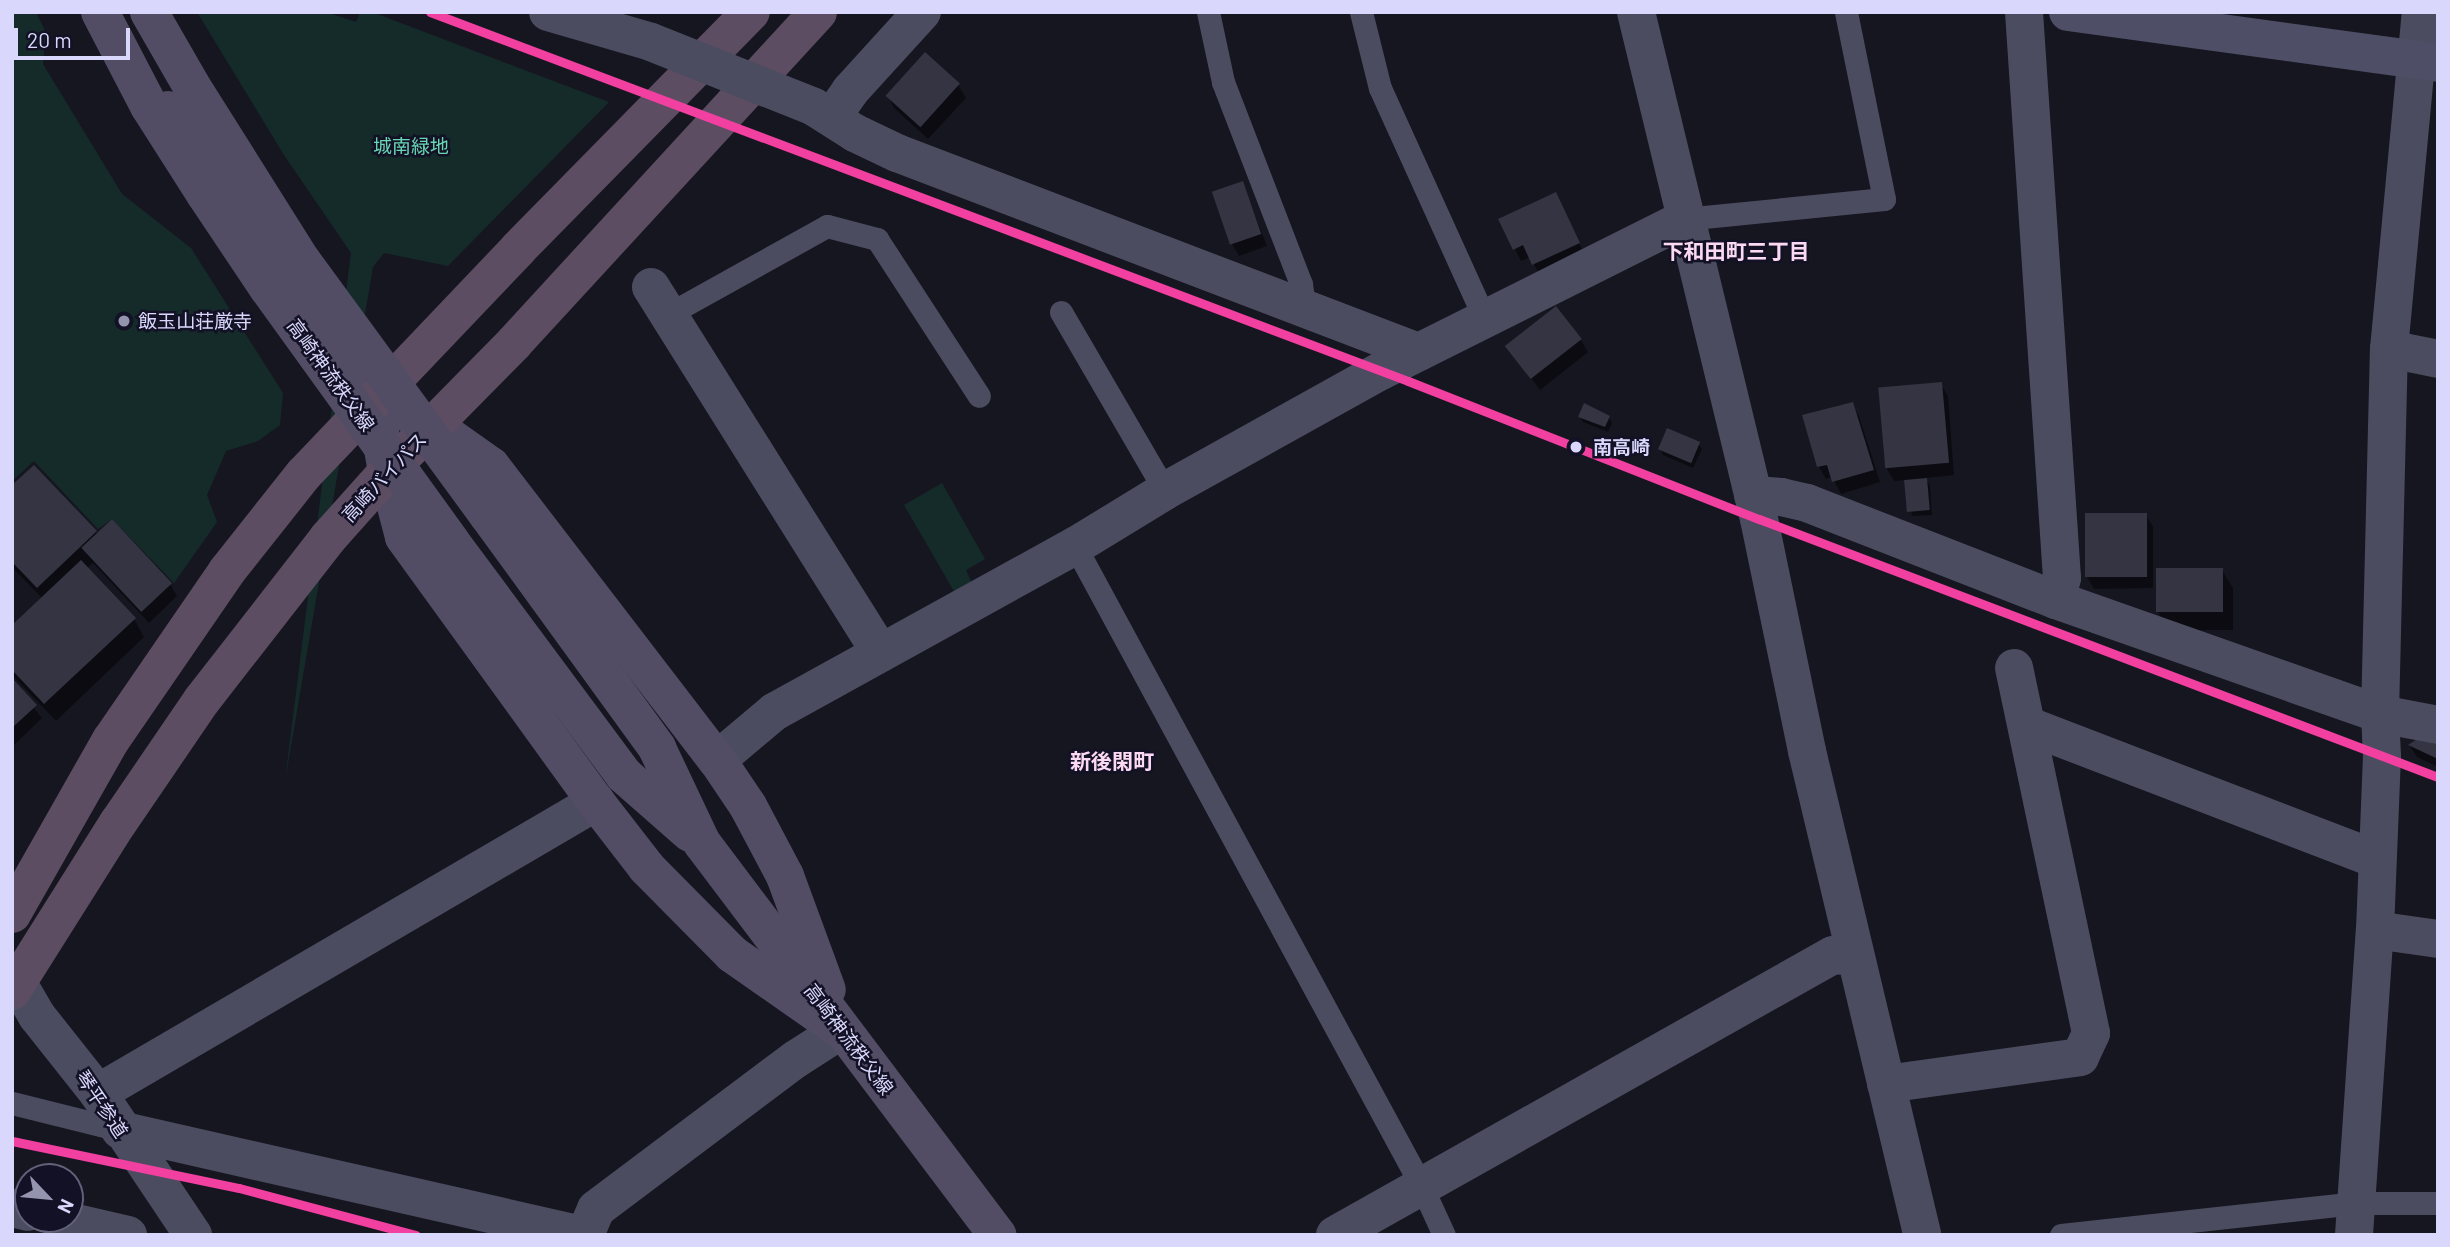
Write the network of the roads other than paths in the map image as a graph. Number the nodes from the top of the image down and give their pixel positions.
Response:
1 (100, 12) edge
2 (109, 12) edge
3 (141, 12) edge
4 (149, 12) edge
5 (548, 12) edge
6 (751, 12) edge
7 (818, 12) edge
8 (922, 12) edge
9 (1208, 12) edge
10 (1361, 12) edge
11 (1636, 12) edge
12 (1846, 12) edge
13 (2024, 12) edge
14 (2068, 12) edge
15 (2421, 12) edge
16 (633, 29) edge
17 (2427, 62) edge
18 (823, 112) junction
19 (232, 192) junction
20 (1684, 219) junction
21 (659, 301) joint
22 (1304, 306) junction
23 (1061, 312) dead end
24 (1484, 317) junction
25 (2389, 349) junction
26 (1418, 352) junction
27 (2438, 359) edge
28 (979, 396) dead end
29 (375, 402) junction
30 (433, 425) junction
31 (387, 471) junction
32 (1166, 491) junction
33 (1753, 495) junction
34 (1075, 547) junction
35 (2056, 600) junction
36 (881, 653) junction
37 (2014, 668) dead end
38 (2380, 715) junction
39 (2438, 725) edge
40 (2029, 726) junction
41 (717, 760) junction
42 (596, 802) junction
43 (702, 843) junction
44 (2376, 859) junction
45 (12, 914) edge
46 (2375, 930) junction
47 (2438, 939) edge
48 (1854, 957) junction
49 (14, 982) edge
50 (841, 1030) junction
51 (1886, 1084) junction
52 (98, 1093) junction
53 (12, 1103) edge
54 (120, 1130) junction
55 (1422, 1187) junction
56 (2438, 1203) edge
57 (2356, 1219) edge
58 (84, 1225) edge
59 (128, 1235) edge
60 (193, 1235) edge
61 (584, 1235) edge
62 (998, 1235) edge
63 (1335, 1235) edge
64 (1444, 1235) edge
65 (1922, 1235) edge
66 (2061, 1235) edge

1 - 43 main road, 高崎神流秩父線, bridge
2 - 19 main road
3 - 19 main road
4 - 43 main road, 高崎神流秩父線, bridge
5 - 16 street
6 - 29 highway
7 - 30 highway, 高崎バイパス
8 - 18 street
9 - 22 lane
10 - 24 lane
11 - 20 street
12 - 20 lane
13 - 35 street
14 - 17 street
15 - 17 street
16 - 18 street, bridge
17 - 25 street
18 - 22 street
19 - 29 main road
20 - 24 street
20 - 33 street
21 - 28 lane
21 - 36 street
22 - 26 street
23 - 32 lane
24 - 26 street
25 - 27 street
25 - 38 street
26 - 32 street
29 - 30 main road
29 - 31 main road
29 - 45 highway
30 - 31 highway, 高崎バイパス
30 - 41 main road
31 - 42 main road
31 - 49 highway, 高崎バイパス
32 - 34 street
33 - 35 street
33 - 48 street
34 - 36 street
34 - 55 lane
35 - 38 street
36 - 41 street
37 - 40 street
38 - 39 street
38 - 44 street
40 - 44 street
40 - 51 street
41 - 50 main road
42 - 50 main road
42 - 52 street
43 - 50 main road, 高崎神流秩父線
44 - 46 street
46 - 47 street
46 - 57 street
48 - 51 street
48 - 55 street
49 - 52 street, 琴平参道
50 - 61 street
50 - 62 main road, 高崎神流秩父線
51 - 65 street
52 - 54 street, 琴平参道
53 - 54 lane
54 - 60 street, 琴平参道
54 - 61 street
55 - 63 street
55 - 64 lane
56 - 57 lane
57 - 66 lane
58 - 59 street

